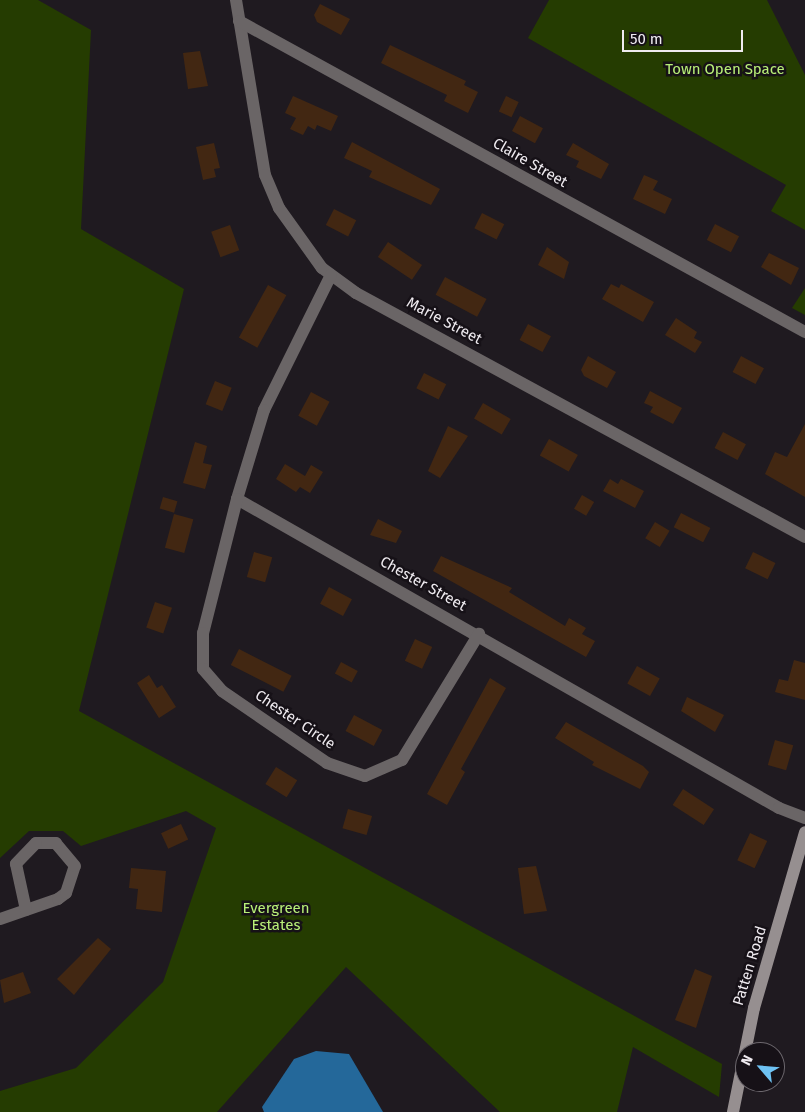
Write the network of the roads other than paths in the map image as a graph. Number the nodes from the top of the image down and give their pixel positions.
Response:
1 (236, 0) edge
2 (239, 21) junction
3 (331, 274) junction
4 (805, 332) edge
5 (237, 499) junction
6 (805, 537) edge
7 (479, 634) junction
8 (805, 818) edge
9 (805, 832) edge
10 (26, 910) junction
11 (0, 919) edge
12 (733, 1112) edge

1 - 2 street, Marie Street
2 - 3 street, Marie Street
2 - 4 street, Claire Street
3 - 5 street
3 - 6 street, Marie Street
5 - 7 street, Chester Street
5 - 7 street, Chester Circle
7 - 8 street, Chester Street
9 - 12 street, Patten Road
10 - 10 street
10 - 11 street

